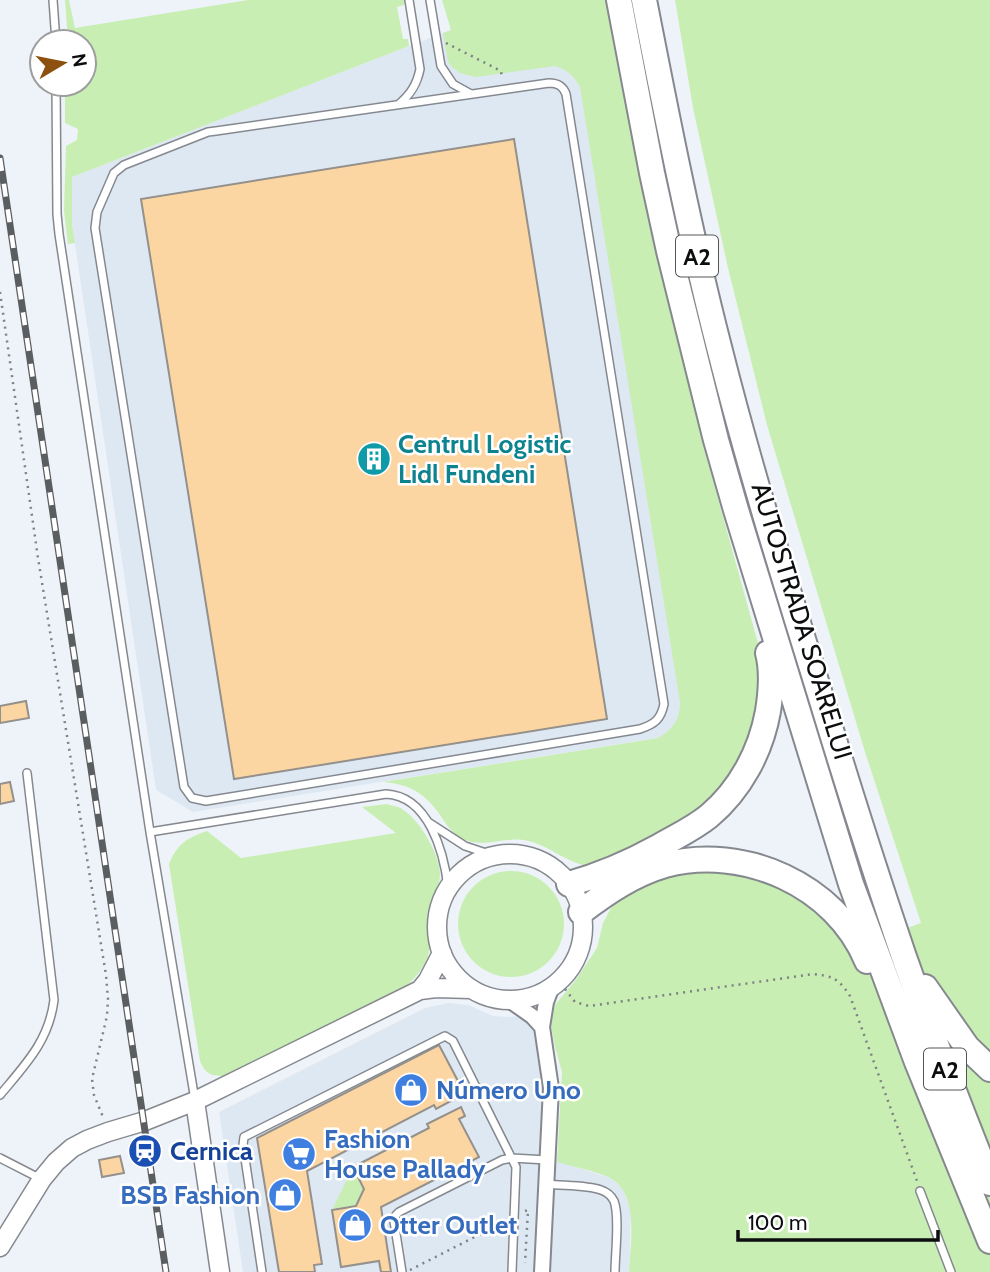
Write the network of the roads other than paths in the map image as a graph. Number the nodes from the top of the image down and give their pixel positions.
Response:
1 (53, 0) edge
2 (409, 0) edge
3 (430, 0) edge
4 (619, 0) edge
5 (644, 0) edge
6 (55, 28) edge
7 (472, 94) junction
8 (57, 98) edge
9 (398, 105) junction
10 (736, 510) junction
11 (27, 773) dead end
12 (428, 821) junction
13 (150, 832) junction
14 (492, 856) junction
15 (569, 884) junction
16 (448, 887) junction
17 (581, 912) junction
18 (442, 953) junction
19 (903, 954) junction
20 (556, 984) junction
21 (471, 989) junction
22 (420, 990) junction
23 (509, 1000) junction
24 (542, 1027) junction
25 (917, 1062) junction
26 (990, 1069) edge
27 (0, 1095) edge
28 (195, 1101) junction
29 (0, 1158) edge
30 (512, 1158) junction
31 (548, 1160) junction
32 (42, 1179) junction
33 (990, 1182) edge
34 (547, 1184) junction
35 (920, 1191) road end
36 (990, 1241) edge
37 (0, 1247) edge
38 (220, 1272) edge
39 (262, 1272) edge
40 (404, 1272) edge
41 (512, 1272) edge
42 (542, 1272) edge
43 (615, 1272) edge
44 (951, 1272) edge

1 - 6 lane
2 - 9 lane
3 - 7 lane
4 - 10 highway, AUTOSTRADA SOARELUI / A2
5 - 19 highway, AUTOSTRADA SOARELUI / A2
7 - 9 lane
7 - 9 lane
8 - 13 lane
10 - 15 highway
10 - 25 highway, AUTOSTRADA SOARELUI / A2
11 - 27 lane
12 - 13 lane
12 - 14 lane
12 - 16 lane
13 - 28 lane
14 - 15 street
14 - 16 street
15 - 17 street
16 - 18 street
17 - 20 street
17 - 25 highway
18 - 21 street
18 - 22 street
19 - 26 highway
19 - 33 highway, AUTOSTRADA SOARELUI / A2
20 - 23 street
20 - 24 street
21 - 22 street
21 - 23 street
22 - 28 street
23 - 24 street
24 - 31 street
25 - 36 highway, AUTOSTRADA SOARELUI / A2
28 - 32 street
28 - 38 street
29 - 32 lane
30 - 31 lane
30 - 39 lane
30 - 40 lane
30 - 41 lane
31 - 34 street
32 - 37 street
34 - 42 street
34 - 43 lane
35 - 44 lane

